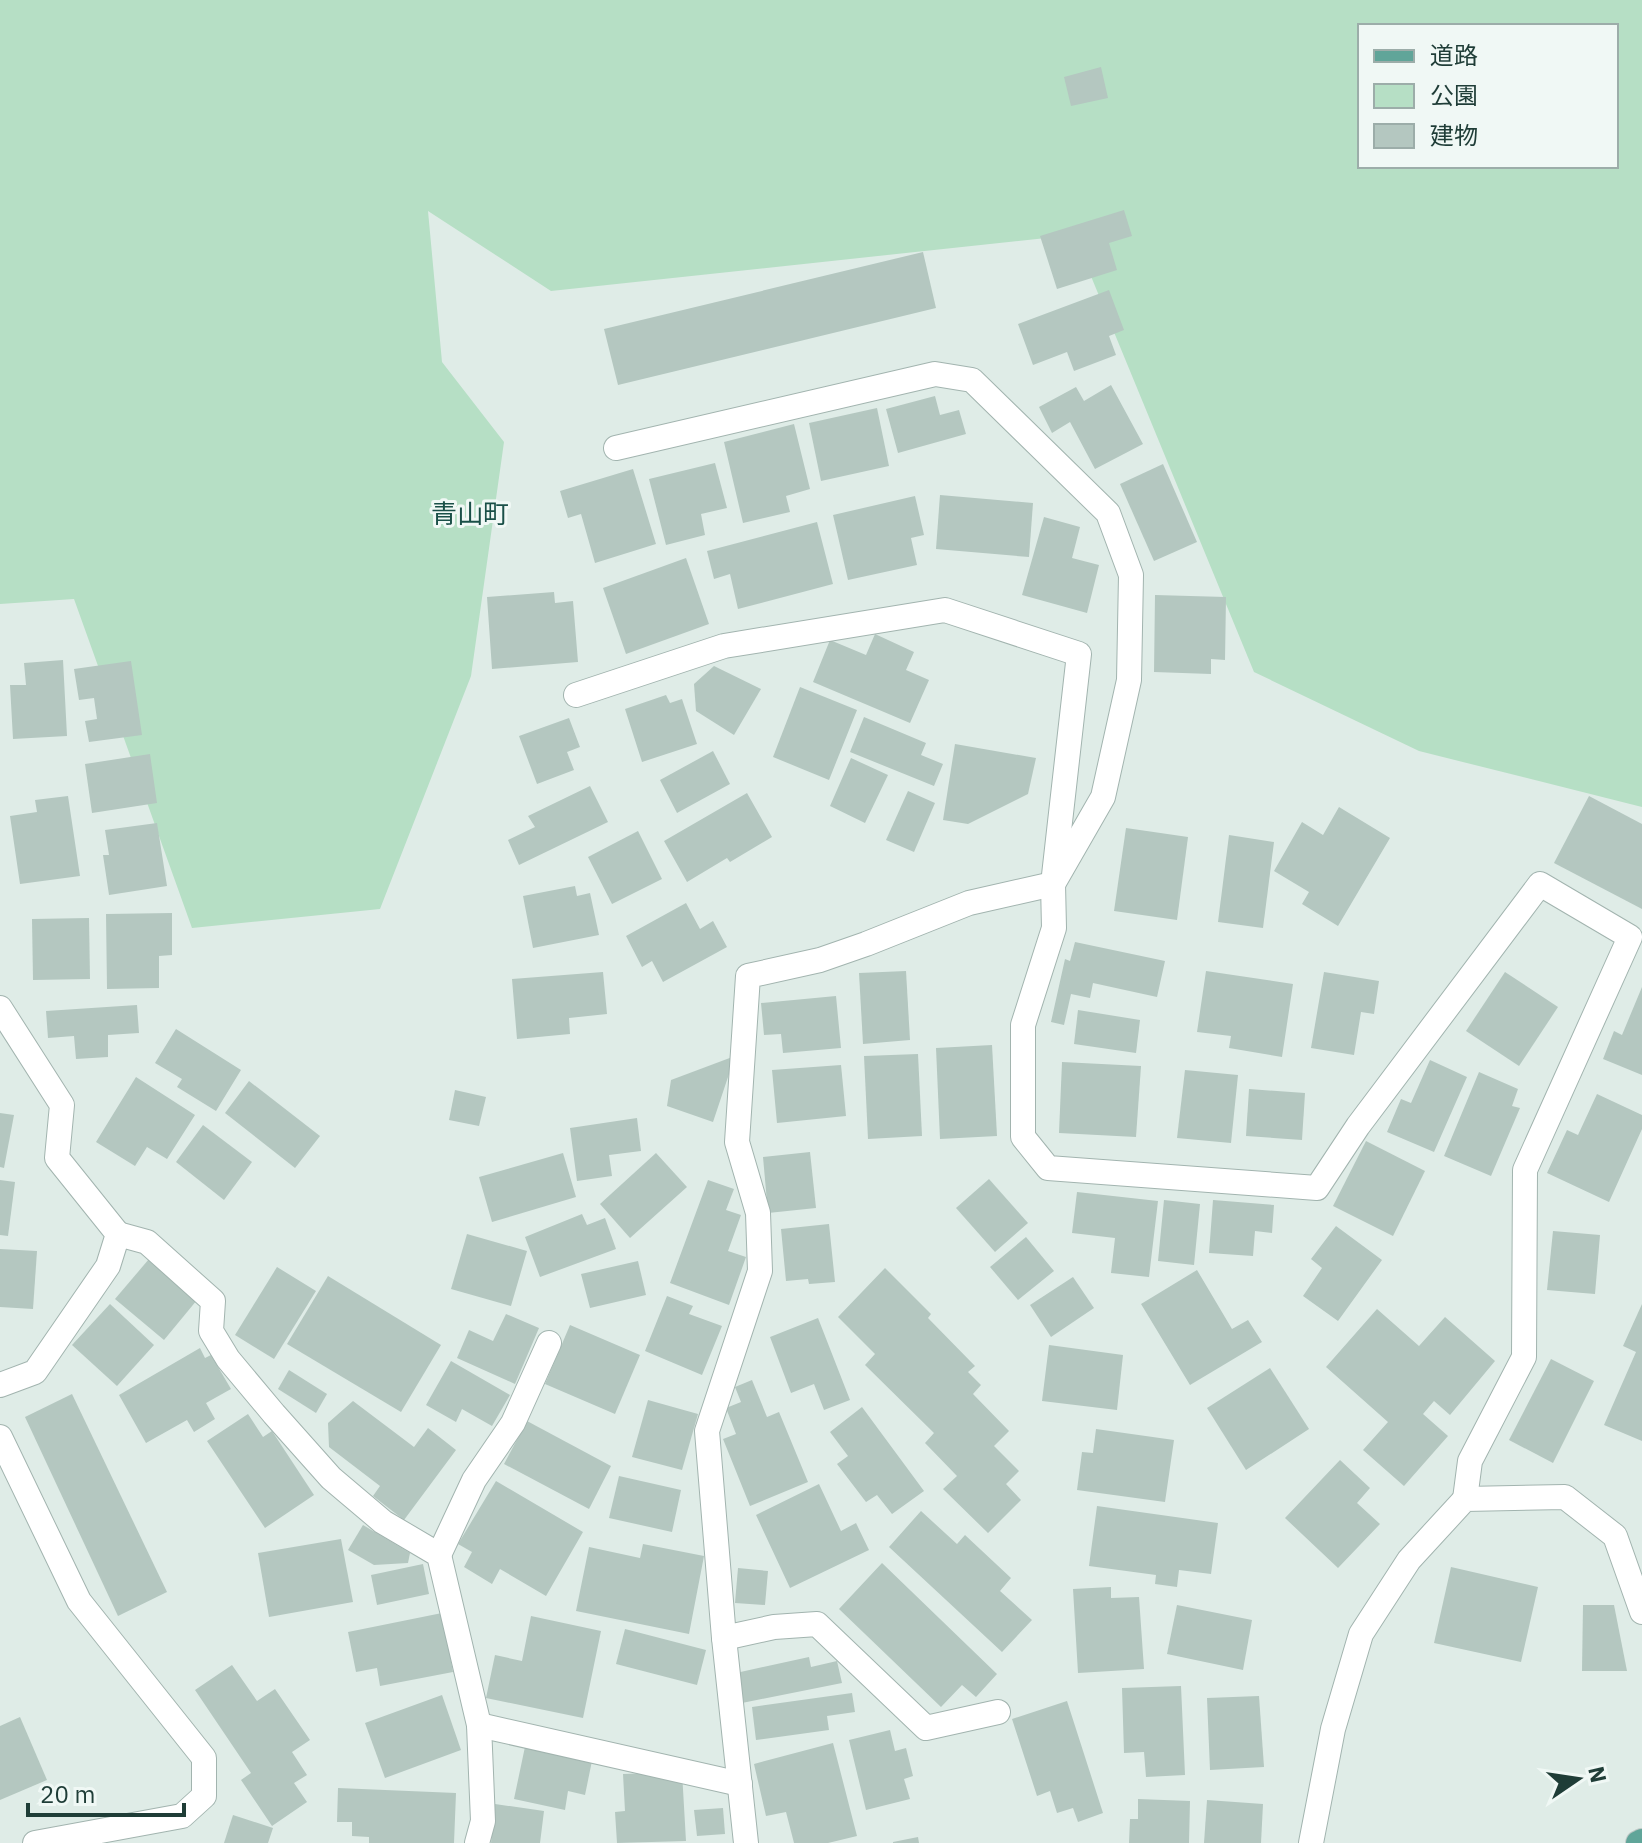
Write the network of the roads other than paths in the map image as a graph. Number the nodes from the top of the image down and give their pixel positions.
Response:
1 (616, 448) dead end
2 (576, 695) dead end
3 (1053, 884) junction
4 (0, 1008) edge
5 (118, 1234) junction
6 (549, 1343) dead end
7 (0, 1385) edge
8 (0, 1437) edge
9 (1465, 1499) junction
10 (439, 1555) junction
11 (1642, 1612) edge
12 (724, 1638) junction
13 (998, 1712) dead end
14 (479, 1725) junction
15 (740, 1784) junction
16 (35, 1843) edge
17 (477, 1843) edge
18 (746, 1843) edge
19 (1311, 1843) edge

1 - 3 street
2 - 3 street
3 - 9 street
3 - 12 street
4 - 5 street
5 - 7 street
5 - 10 street
6 - 10 street
8 - 16 street
9 - 11 street
9 - 19 street
10 - 14 street
12 - 13 street
12 - 15 street
14 - 15 street
14 - 17 street
15 - 18 street

